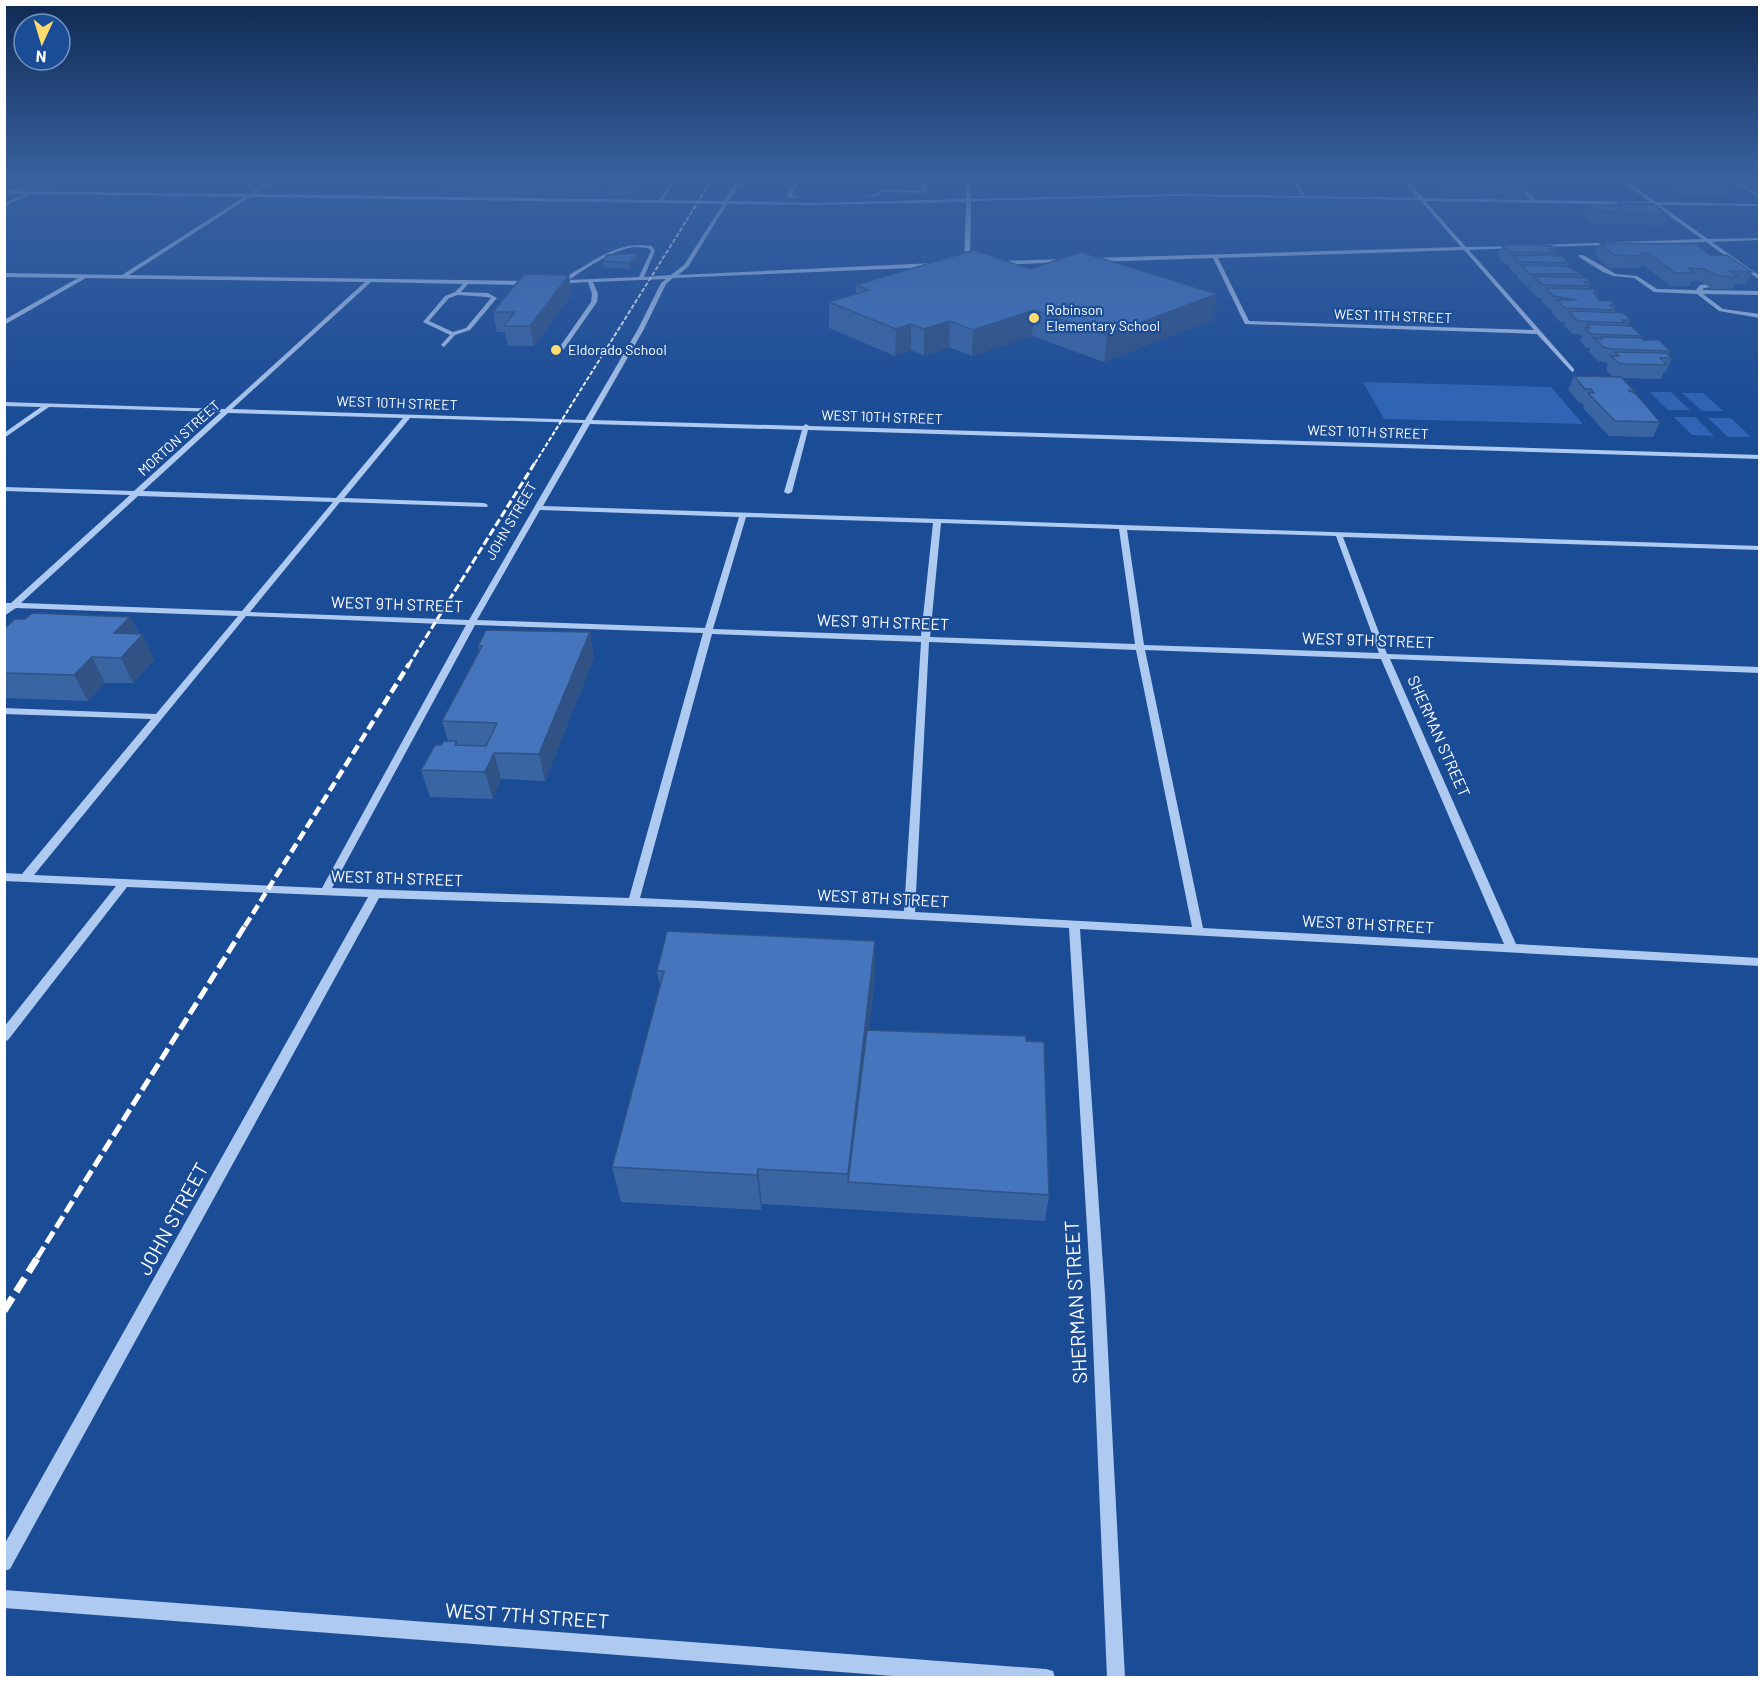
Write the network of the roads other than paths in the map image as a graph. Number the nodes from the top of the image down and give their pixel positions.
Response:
1 (154, 256) edge
2 (607, 256) edge
3 (651, 256) edge
4 (692, 256) edge
5 (967, 256) edge
6 (1199, 256) edge
7 (1215, 256) edge
8 (1472, 256) edge
9 (1581, 256) dead end
10 (1728, 256) edge
11 (1085, 260) edge
12 (1073, 261) edge
13 (990, 263) edge
14 (1730, 263) edge
15 (967, 264) junction
16 (979, 264) edge
17 (1738, 264) junction
18 (937, 265) edge
19 (957, 265) edge
20 (4, 275) edge
21 (673, 275) junction
22 (85, 276) junction
23 (123, 276) junction
24 (642, 277) junction
25 (1760, 279) edge
26 (590, 280) junction
27 (369, 281) junction
28 (467, 282) junction
29 (563, 282) junction
30 (537, 283) edge
31 (546, 283) edge
32 (1709, 286) edge
33 (1728, 286) edge
34 (1698, 292) junction
35 (457, 293) junction
36 (1759, 293) edge
37 (1760, 316) edge
38 (4, 323) edge
39 (1538, 332) junction
40 (453, 334) junction
41 (444, 345) dead end
42 (562, 348) dead end
43 (1572, 370) dead end
44 (4, 404) edge
45 (48, 405) junction
46 (228, 410) junction
47 (410, 415) junction
48 (587, 420) junction
49 (806, 426) junction
50 (4, 436) edge
51 (1760, 457) edge
52 (4, 489) edge
53 (788, 492) dead end
54 (136, 493) junction
55 (338, 500) junction
56 (484, 505) dead end
57 (537, 508) junction
58 (743, 515) junction
59 (937, 521) junction
60 (1123, 528) junction
61 (1340, 536) junction
62 (1760, 548) edge
63 (9, 605) edge
64 (4, 614) edge
65 (247, 614) junction
66 (472, 622) junction
67 (708, 631) junction
68 (925, 639) junction
69 (1140, 647) junction
70 (1384, 656) junction
71 (1760, 670) edge
72 (4, 711) edge
73 (160, 717) junction
74 (4, 877) edge
75 (25, 878) junction
76 (125, 882) junction
77 (325, 892) junction
78 (376, 894) junction
79 (633, 902) junction
80 (909, 915) junction
81 (1074, 925) junction
82 (1198, 931) junction
83 (1512, 949) junction
84 (1760, 962) edge
85 (4, 1037) edge
86 (4, 1563) edge
87 (4, 1599) edge
88 (1046, 1677) edge
89 (1116, 1677) edge

1 - 23 street
2 - 29 street
3 - 24 street
4 - 21 street, JOHN STREET
5 - 15 street
6 - 11 street
7 - 39 street, WEST 11TH STREET
8 - 39 street
9 - 34 street
10 - 17 street
12 - 13 street
14 - 17 street
15 - 16 street
15 - 19 street
17 - 25 street
18 - 21 street
20 - 22 street
21 - 24 street
21 - 48 street, JOHN STREET
22 - 23 street
22 - 38 street
23 - 27 street
24 - 26 street
26 - 29 street
26 - 42 street
27 - 28 street
27 - 46 street, MORTON STREET
28 - 30 street
28 - 35 street
29 - 31 street
32 - 34 street
33 - 36 street
34 - 36 street
34 - 37 street
35 - 40 street
35 - 40 street
39 - 43 street
40 - 41 street
44 - 45 street, WEST 10TH STREET
45 - 46 street, WEST 10TH STREET
45 - 50 street
46 - 47 street, WEST 10TH STREET
46 - 54 street, MORTON STREET
47 - 48 street, WEST 10TH STREET
47 - 55 street
48 - 49 street, WEST 10TH STREET
48 - 57 street, JOHN STREET
49 - 51 street, WEST 10TH STREET
49 - 53 street
52 - 54 street
54 - 55 street
54 - 63 street, MORTON STREET
55 - 56 street
55 - 65 street
57 - 58 street
57 - 66 street, JOHN STREET
58 - 59 street
58 - 67 street
59 - 60 street
59 - 68 street
60 - 61 street
60 - 69 street
61 - 62 street
61 - 70 street, SHERMAN STREET
63 - 64 street, MORTON STREET
63 - 65 street, WEST 9TH STREET
65 - 66 street, WEST 9TH STREET
65 - 73 street
66 - 67 street, WEST 9TH STREET
66 - 77 street, JOHN STREET
67 - 68 street, WEST 9TH STREET
67 - 79 street
68 - 69 street, WEST 9TH STREET
68 - 80 street
69 - 70 street, WEST 9TH STREET
69 - 82 street
70 - 71 street, WEST 9TH STREET
70 - 83 street, SHERMAN STREET
72 - 73 street
73 - 75 street
74 - 75 street, WEST 8TH STREET
75 - 76 street, WEST 8TH STREET
76 - 77 street, WEST 8TH STREET
76 - 85 street
77 - 78 street, WEST 8TH STREET
78 - 79 street, WEST 8TH STREET
78 - 86 street, JOHN STREET
79 - 80 street, WEST 8TH STREET
80 - 81 street, WEST 8TH STREET
81 - 82 street, WEST 8TH STREET
81 - 89 street, SHERMAN STREET
82 - 83 street, WEST 8TH STREET
83 - 84 street, WEST 8TH STREET
87 - 88 street, WEST 7TH STREET

